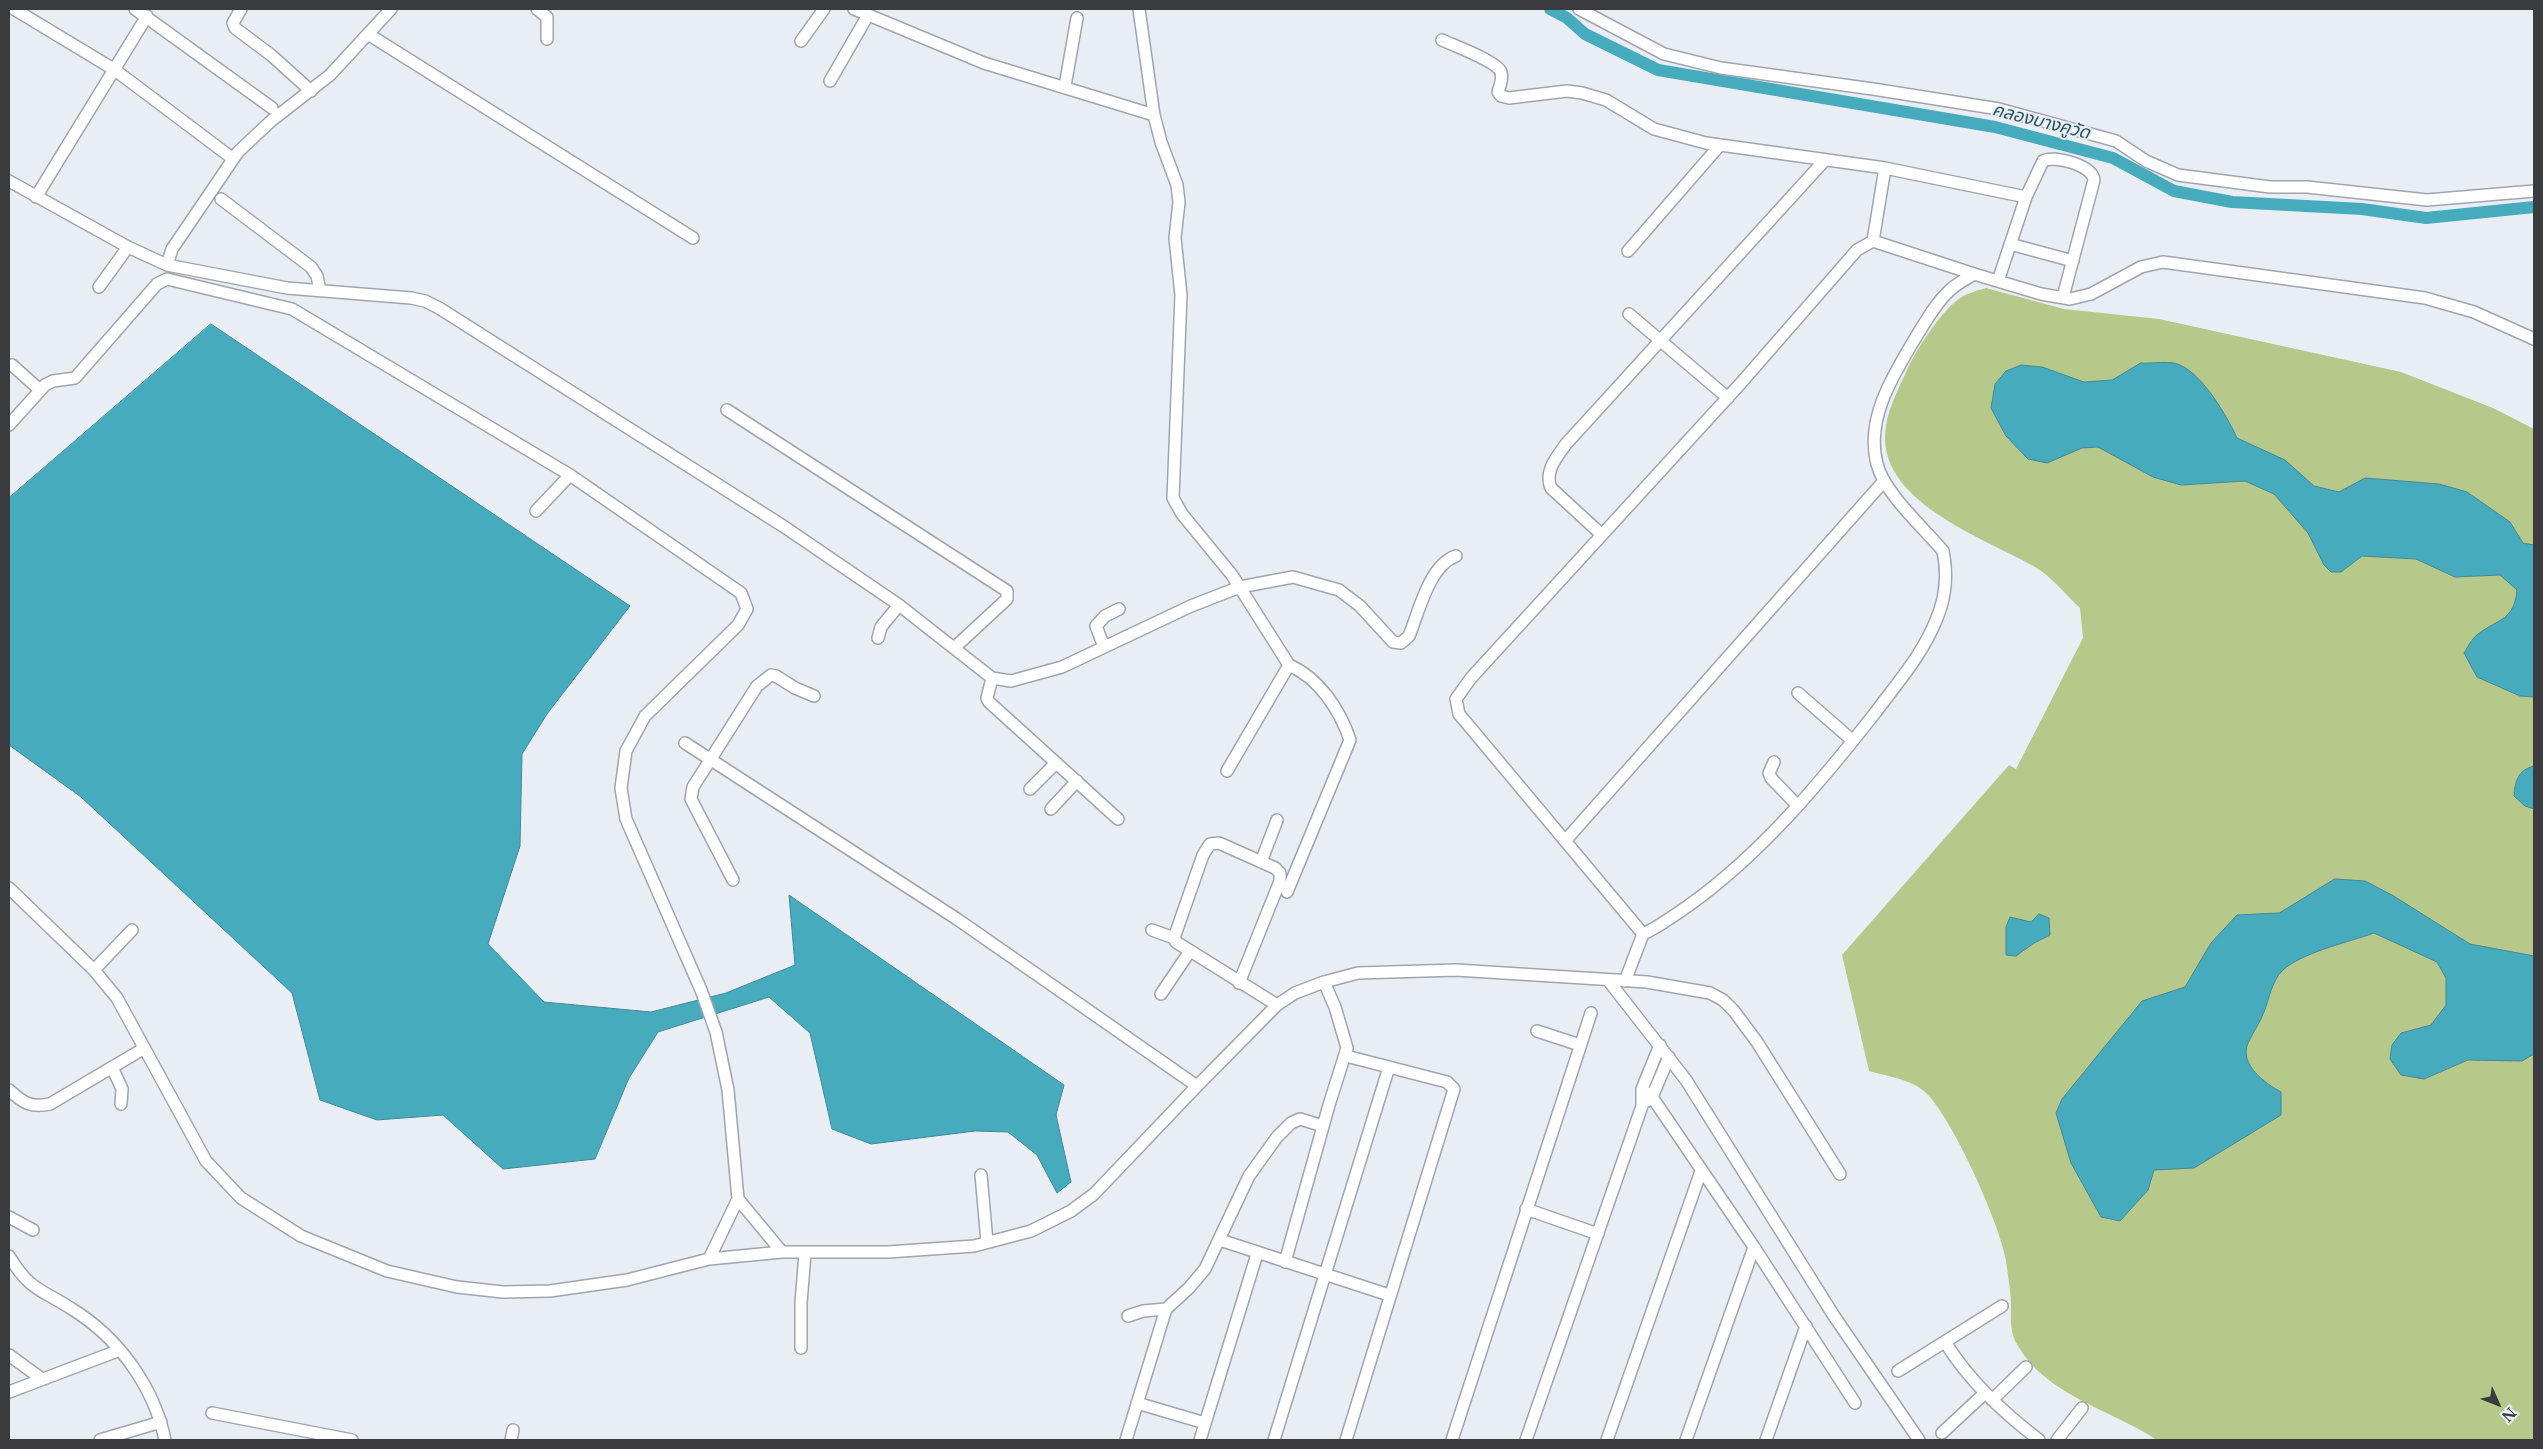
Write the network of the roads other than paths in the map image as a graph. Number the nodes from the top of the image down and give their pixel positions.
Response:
1 (14, 9) edge
2 (135, 9) edge
3 (242, 9) edge
4 (391, 9) edge
5 (537, 9) edge
6 (824, 9) edge
7 (854, 9) edge
8 (1139, 9) edge
9 (1579, 9) edge
10 (868, 15) junction
11 (147, 16) junction
12 (1077, 18) dead end
13 (368, 34) junction
14 (547, 39) dead end
15 (1442, 40) dead end
16 (801, 42) dead end
17 (115, 70) junction
18 (830, 81) dead end
19 (1065, 86) junction
20 (311, 91) junction
21 (272, 108) dead end
22 (1154, 115) junction
23 (1720, 145) junction
24 (228, 155) dead end
25 (1825, 160) junction
26 (1885, 168) junction
27 (9, 181) edge
28 (2534, 190) edge
29 (2026, 196) junction
30 (36, 197) junction
31 (221, 199) dead end
32 (693, 238) dead end
33 (1873, 241) junction
34 (2010, 244) junction
35 (128, 247) junction
36 (1628, 251) dead end
37 (2072, 261) junction
38 (166, 265) junction
39 (1974, 274) junction
40 (1998, 281) junction
41 (99, 287) dead end
42 (320, 290) junction
43 (2063, 298) junction
44 (1629, 314) dead end
45 (2534, 339) edge
46 (1661, 340) junction
47 (12, 365) dead end
48 (40, 390) junction
49 (1728, 398) junction
50 (727, 410) dead end
51 (9, 425) edge
52 (570, 475) junction
53 (1884, 481) junction
54 (536, 511) dead end
55 (1602, 535) junction
56 (1456, 556) dead end
57 (1243, 586) junction
58 (900, 605) junction
59 (1119, 609) dead end
60 (878, 638) dead end
61 (1104, 647) junction
62 (954, 648) junction
63 (1289, 665) junction
64 (992, 678) junction
65 (1798, 693) dead end
66 (814, 696) dead end
67 (1853, 741) junction
68 (685, 743) dead end
69 (712, 760) junction
70 (1774, 762) dead end
71 (1056, 763) junction
72 (1227, 771) dead end
73 (1077, 782) junction
74 (1030, 789) dead end
75 (1797, 805) junction
76 (1051, 809) dead end
77 (1118, 819) dead end
78 (1277, 820) dead end
79 (1565, 841) junction
80 (1261, 862) junction
81 (733, 880) dead end
82 (1287, 892) dead end
83 (11, 893) edge
84 (132, 930) dead end
85 (1152, 930) dead end
86 (1643, 934) junction
87 (1174, 938) junction
88 (1190, 951) junction
89 (94, 970) junction
90 (1608, 980) junction
91 (1625, 981) junction
92 (1324, 982) junction
93 (1239, 983) junction
94 (1161, 994) dead end
95 (1277, 1005) junction
96 (1591, 1013) dead end
97 (1538, 1032) dead end
98 (1660, 1044) junction
99 (1580, 1045) junction
100 (143, 1049) junction
101 (1347, 1052) junction
102 (1669, 1057) junction
103 (1389, 1067) junction
104 (112, 1068) junction
105 (1197, 1086) junction
106 (1642, 1089) junction
107 (9, 1090) edge
108 (1652, 1097) junction
109 (122, 1104) dead end
110 (1642, 1106) junction
111 (1323, 1126) junction
112 (1701, 1171) junction
113 (1840, 1174) dead end
114 (981, 1176) dead end
115 (738, 1199) junction
116 (1526, 1209) junction
117 (9, 1216) edge
118 (33, 1230) dead end
119 (1598, 1234) junction
120 (1220, 1240) junction
121 (987, 1242) junction
122 (1754, 1247) junction
123 (782, 1252) junction
124 (805, 1253) junction
125 (1257, 1254) junction
126 (9, 1256) edge
127 (709, 1259) junction
128 (1285, 1262) junction
129 (1325, 1275) junction
130 (1389, 1295) junction
131 (2002, 1306) dead end
132 (1166, 1309) junction
133 (1128, 1316) dead end
134 (1806, 1326) junction
135 (1945, 1342) junction
136 (801, 1348) dead end
137 (120, 1350) junction
138 (9, 1355) edge
139 (2026, 1367) dead end
140 (1898, 1371) dead end
141 (42, 1379) junction
142 (9, 1392) edge
143 (1989, 1396) junction
144 (1137, 1403) junction
145 (1855, 1403) dead end
146 (2082, 1408) dead end
147 (212, 1413) dead end
148 (162, 1422) junction
149 (1205, 1423) junction
150 (1942, 1433) dead end
151 (310, 1436) edge
152 (2035, 1439) edge
153 (100, 1440) edge
154 (165, 1440) edge
155 (352, 1440) edge
156 (1126, 1440) edge
157 (1200, 1440) edge
158 (1274, 1440) edge
159 (1346, 1440) edge
160 (1452, 1440) edge
161 (1526, 1440) edge
162 (1607, 1440) edge
163 (1686, 1440) edge
164 (1766, 1440) edge
165 (1919, 1440) edge
166 (2057, 1440) edge

1 - 17 street
2 - 11 street
3 - 20 street
4 - 13 street
5 - 14 street
6 - 16 street
7 - 10 street
8 - 22 street
9 - 28 street
10 - 18 street
10 - 19 street
11 - 17 street
11 - 21 street
12 - 19 street
13 - 20 street
13 - 32 street
15 - 23 street
17 - 24 street
17 - 30 street
19 - 22 street
20 - 38 street
22 - 57 street
23 - 25 street
23 - 36 street
25 - 26 street
25 - 46 street
26 - 29 street
26 - 33 street
27 - 30 street
29 - 34 street
29 - 37 street
30 - 35 street
31 - 42 street
33 - 39 street
33 - 49 street
34 - 37 street
34 - 40 street
35 - 38 street
35 - 41 street
37 - 43 street
38 - 42 street
39 - 40 street
39 - 53 street
40 - 43 street
42 - 58 street
43 - 45 street
44 - 46 street
46 - 49 street
46 - 55 street
47 - 48 street
48 - 51 street
48 - 52 street
49 - 55 street
50 - 62 street
52 - 54 street
52 - 115 street
53 - 67 street
53 - 79 street
55 - 79 street
56 - 57 street
57 - 61 street
57 - 63 street
58 - 60 street
58 - 62 street
59 - 61 street
61 - 64 street
62 - 64 street
63 - 72 street
63 - 82 street
64 - 71 street
65 - 67 street
66 - 69 street
67 - 75 street
68 - 69 street
69 - 81 street
69 - 105 street
70 - 75 street
71 - 73 street
71 - 74 street
73 - 76 street
73 - 77 street
75 - 86 street
78 - 80 street
79 - 86 street
80 - 87 street
80 - 93 street
83 - 89 street
84 - 89 street
85 - 87 street
86 - 91 street
87 - 88 street
88 - 93 street
88 - 94 street
89 - 100 street
90 - 91 street
90 - 92 street
90 - 98 street
91 - 113 street
92 - 95 street
92 - 101 street
93 - 95 street
95 - 105 street
96 - 99 street
97 - 99 street
98 - 102 street
98 - 106 street
99 - 116 street
100 - 104 street
100 - 127 street
101 - 103 street
101 - 111 street
102 - 108 street
102 - 165 street
103 - 129 street
103 - 130 street
104 - 107 street
104 - 109 street
105 - 121 street
106 - 108 street
106 - 110 street
108 - 110 street
108 - 112 street
110 - 119 street
111 - 120 street
111 - 128 street
112 - 122 street
112 - 162 street
114 - 121 street
115 - 123 street
115 - 127 street
116 - 119 street
116 - 160 street
117 - 118 street
119 - 161 street
120 - 125 street
120 - 132 street
121 - 124 street
122 - 134 street
122 - 163 street
123 - 124 street
123 - 127 street
124 - 136 street
125 - 128 street
125 - 149 street
126 - 137 street
128 - 129 street
129 - 130 street
129 - 158 street
130 - 159 street
131 - 135 street
132 - 133 street
132 - 144 street
134 - 145 street
134 - 164 street
135 - 140 street
135 - 143 street
137 - 141 street
137 - 148 street
138 - 141 street
139 - 143 street
141 - 142 street
143 - 150 street
143 - 152 street
144 - 149 street
144 - 156 street
146 - 166 street
147 - 151 street
148 - 153 street
148 - 154 street
149 - 157 street
151 - 155 street

